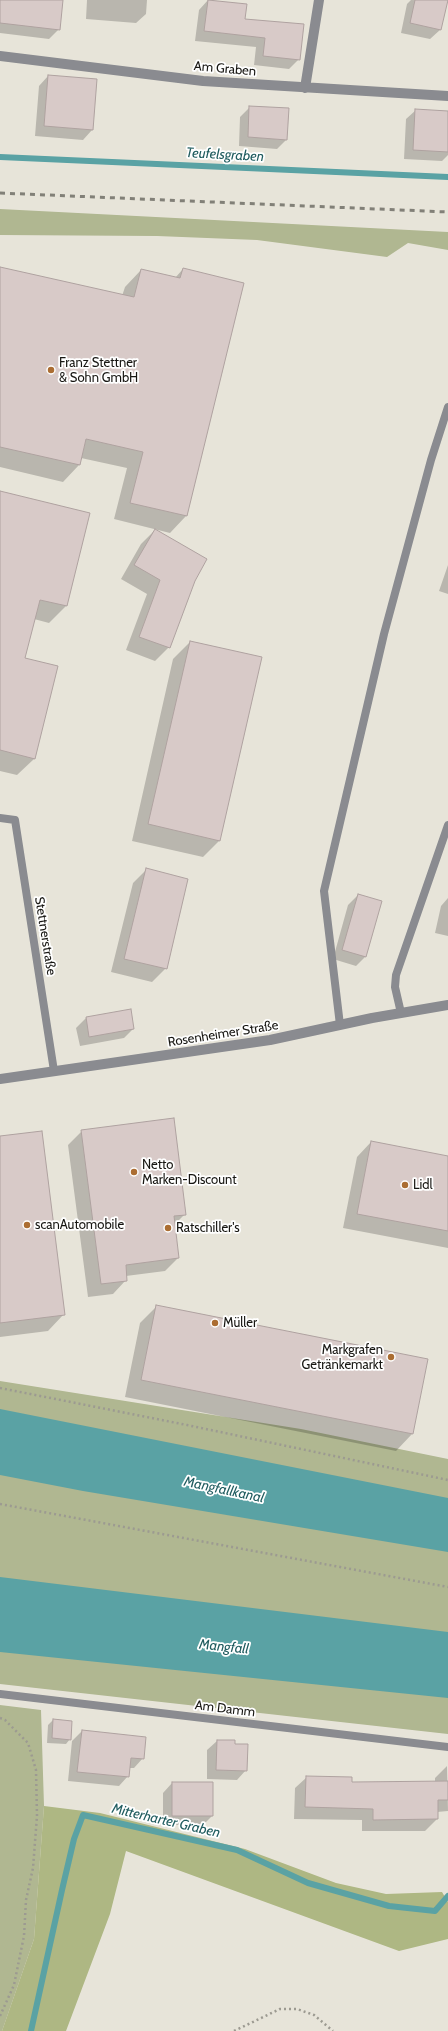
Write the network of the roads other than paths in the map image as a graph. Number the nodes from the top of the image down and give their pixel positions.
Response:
1 (319, 0) edge
2 (0, 56) edge
3 (305, 88) junction
4 (448, 96) edge
5 (448, 407) edge
6 (0, 818) edge
7 (448, 826) edge
8 (448, 1006) edge
9 (401, 1014) junction
10 (340, 1025) junction
11 (54, 1071) junction
12 (0, 1079) edge
13 (0, 1694) edge
14 (448, 1747) edge

1 - 3 street
2 - 3 street, Am Graben
3 - 4 street, Am Graben
5 - 10 lane
6 - 11 lane, Stettnerstraße
7 - 9 lane
8 - 9 street, Rosenheimer Straße
9 - 10 street, Rosenheimer Straße
10 - 11 street, Rosenheimer Straße
11 - 12 street, Rosenheimer Straße
13 - 14 lane, Am Damm

